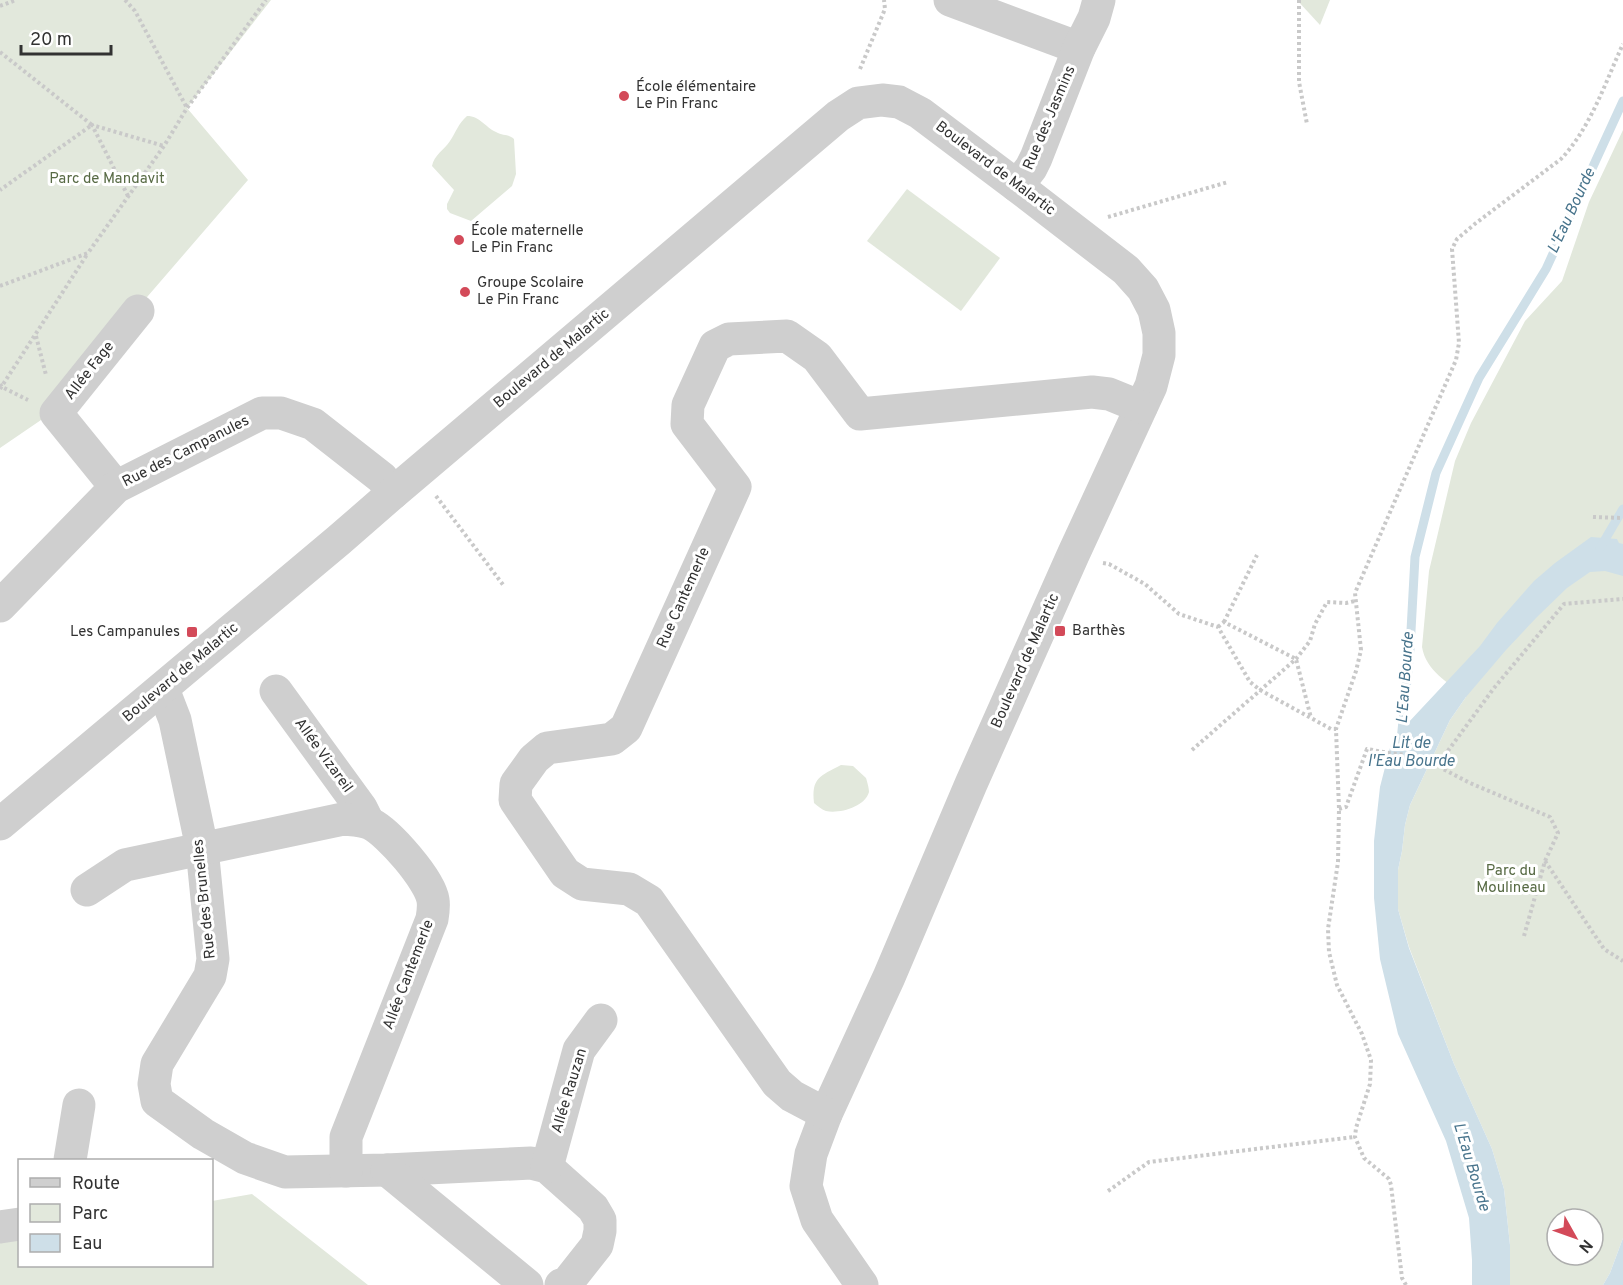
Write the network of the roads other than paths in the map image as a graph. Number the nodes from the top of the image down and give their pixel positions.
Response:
1 (951, 0) edge
2 (1099, 0) edge
3 (1079, 48) junction
4 (1017, 186) junction
5 (138, 311) dead end
6 (1141, 408) junction
7 (116, 487) junction
8 (393, 493) junction
9 (0, 606) edge
10 (164, 689) junction
11 (276, 691) dead end
12 (368, 822) junction
13 (0, 824) edge
14 (202, 848) junction
15 (87, 890) dead end
16 (602, 1020) dead end
17 (79, 1105) dead end
18 (826, 1114) junction
19 (70, 1159) edge
20 (547, 1167) junction
21 (387, 1170) junction
22 (346, 1171) junction
23 (18, 1224) edge
24 (0, 1227) edge
25 (527, 1285) edge
26 (561, 1285) edge
27 (862, 1285) edge

1 - 3 street, Rue des Jasmins
2 - 3 street, Rue des Jasmins
3 - 4 street, Rue des Jasmins
4 - 6 street, Boulevard de Malartic
4 - 8 street, Boulevard de Malartic
5 - 7 street, Allée Fage
6 - 18 street, Boulevard de Malartic
6 - 18 street, Rue Cantemerle
7 - 8 street, Rue des Campanules
7 - 9 street, Rue des Campanules
8 - 10 street, Boulevard de Malartic
10 - 13 street, Boulevard de Malartic
10 - 14 street, Rue des Brunelles
11 - 12 street, Allée Vizareil
12 - 14 street
12 - 22 street, Allée Cantemerle
14 - 15 street
14 - 22 street, Rue des Brunelles
16 - 20 street, Allée Rauzan
17 - 19 street
18 - 27 street, Boulevard de Malartic
20 - 21 street, Rue des Brunelles
20 - 26 street
21 - 22 street, Rue des Brunelles
21 - 25 street
23 - 24 street

